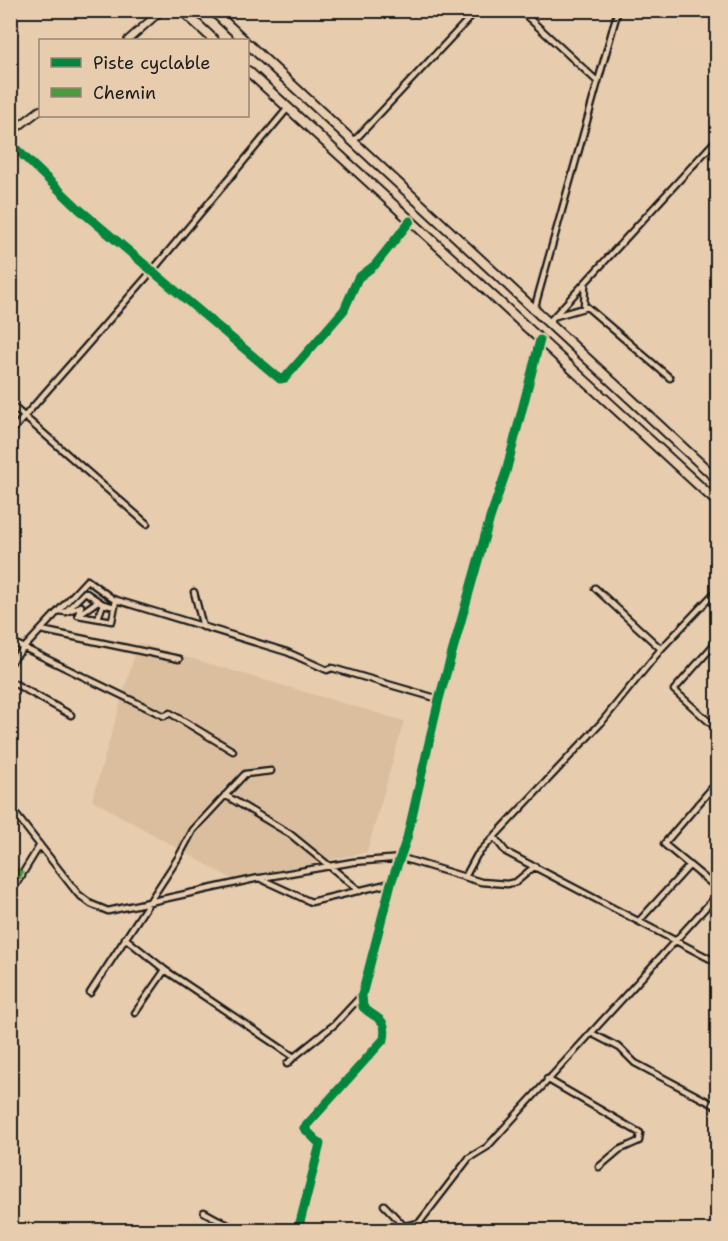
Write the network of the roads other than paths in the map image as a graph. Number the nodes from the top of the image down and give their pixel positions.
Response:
1 (162, 10) edge
2 (182, 10) edge
3 (212, 10) edge
4 (477, 10) edge
5 (520, 10) edge
6 (618, 10) edge
7 (129, 39) edge
8 (213, 39) edge
9 (243, 39) edge
10 (249, 45) edge
11 (249, 72) edge
12 (598, 82) junction
13 (288, 108) junction
14 (39, 111) edge
15 (10, 134) edge
16 (717, 138) edge
17 (353, 142) junction
18 (10, 144) edge
19 (410, 221) junction
20 (152, 271) junction
21 (585, 284) junction
22 (584, 307) junction
23 (534, 310) junction
24 (556, 316) junction
25 (548, 324) junction
26 (540, 340) junction
27 (670, 378) dead end
28 (10, 405) edge
29 (24, 417) junction
30 (10, 433) edge
31 (717, 480) edge
32 (717, 503) edge
33 (147, 524) dead end
34 (595, 588) dead end
35 (717, 589) edge
36 (194, 592) dead end
37 (116, 600) junction
38 (100, 603) junction
39 (115, 607) junction
40 (58, 611) junction
41 (66, 612) junction
42 (78, 615) junction
43 (98, 618) junction
44 (203, 627) junction
45 (41, 630) junction
46 (717, 640) edge
47 (10, 641) edge
48 (24, 650) junction
49 (661, 650) junction
50 (179, 659) dead end
51 (10, 663) edge
52 (10, 681) edge
53 (439, 699) junction
54 (70, 715) dead end
55 (717, 730) edge
56 (233, 751) dead end
57 (271, 771) dead end
58 (717, 781) edge
59 (225, 795) junction
60 (10, 807) edge
61 (494, 837) junction
62 (40, 845) junction
63 (402, 858) junction
64 (328, 866) junction
65 (535, 866) junction
66 (689, 866) junction
67 (10, 869) edge
68 (22, 876) junction
69 (465, 877) junction
70 (259, 878) junction
71 (391, 883) junction
72 (717, 889) edge
73 (360, 891) junction
74 (10, 894) edge
75 (717, 894) edge
76 (148, 903) junction
77 (639, 921) junction
78 (125, 938) junction
79 (673, 940) junction
80 (717, 963) edge
81 (165, 970) junction
82 (90, 993) dead end
83 (362, 995) junction
84 (135, 1013) dead end
85 (591, 1033) junction
86 (294, 1058) junction
87 (287, 1064) dead end
88 (547, 1079) junction
89 (717, 1107) edge
90 (599, 1167) dead end
91 (384, 1205) dead end
92 (204, 1212) dead end
93 (237, 1230) edge
94 (298, 1230) edge

1 - 7 street
2 - 8 highway
3 - 9 highway
4 - 17 street
5 - 12 street
6 - 12 street
10 - 17 highway
11 - 13 highway
12 - 23 street
13 - 19 highway
13 - 20 street
14 - 15 street
16 - 21 street
17 - 23 highway
18 - 20 street
19 - 20 street
19 - 26 highway
20 - 29 street
21 - 22 street
21 - 24 street
22 - 24 street
22 - 27 street
23 - 25 highway
24 - 25 street
25 - 31 highway
26 - 32 highway
26 - 53 street
28 - 29 street
29 - 30 street
29 - 33 street
34 - 49 street
35 - 49 street
36 - 44 street
37 - 39 street
37 - 40 street
37 - 44 street
38 - 39 street
38 - 41 street
38 - 42 street
38 - 43 street
39 - 43 street
40 - 41 street
40 - 45 street
41 - 42 street
42 - 43 street
44 - 53 street
45 - 48 street
45 - 50 street
46 - 55 street
47 - 48 street
48 - 51 street
48 - 56 street
49 - 61 street
52 - 54 street
53 - 63 street
57 - 59 street
58 - 66 street
59 - 64 street
59 - 76 street
60 - 62 street
61 - 65 street
61 - 69 street
62 - 68 street
62 - 76 street
63 - 64 street
63 - 69 street
63 - 71 street
64 - 70 street
64 - 73 street
65 - 69 street
65 - 77 street
66 - 72 street
66 - 77 street
67 - 68 street
68 - 74 street
70 - 73 street
70 - 76 street
71 - 73 street
71 - 83 street
75 - 79 street
76 - 78 street
77 - 79 street
78 - 81 street
78 - 82 street
79 - 80 street
79 - 85 street
81 - 84 street
81 - 86 street
83 - 86 street
83 - 94 street
85 - 88 street
85 - 89 street
86 - 87 street
88 - 90 street
88 - 91 street
92 - 93 street

